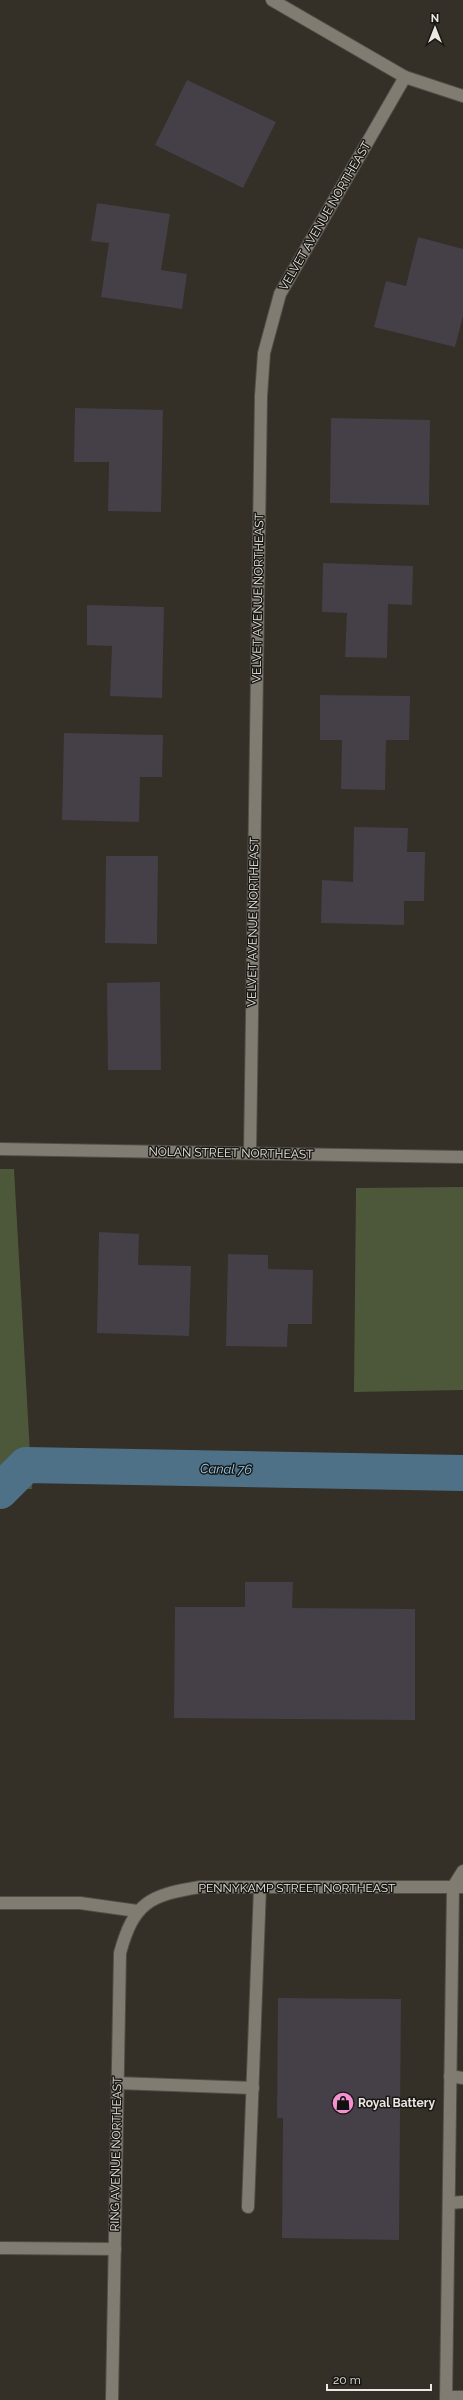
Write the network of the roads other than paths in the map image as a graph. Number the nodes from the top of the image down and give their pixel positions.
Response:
1 (272, 0) edge
2 (405, 77) junction
3 (463, 96) edge
4 (0, 1149) edge
5 (250, 1153) junction
6 (463, 1157) edge
7 (463, 1871) edge
8 (260, 1887) junction
9 (458, 1887) edge
10 (0, 1903) edge
11 (137, 1911) junction
12 (450, 2076) junction
13 (463, 2078) edge
14 (117, 2083) junction
15 (252, 2088) junction
16 (463, 2202) edge
17 (449, 2203) junction
18 (248, 2207) dead end
19 (0, 2248) edge
20 (115, 2249) junction
21 (463, 2397) edge
22 (446, 2398) edge
23 (112, 2400) edge

1 - 2 street
2 - 3 street
2 - 5 street, VELVET AVENUE NORTHEAST
4 - 5 street, NOLAN STREET NORTHEAST
5 - 6 street, NOLAN STREET NORTHEAST
7 - 9 street
8 - 9 street, PENNYKAMP STREET NORTHEAST
8 - 11 street, PENNYKAMP STREET NORTHEAST
8 - 15 street
9 - 12 street
10 - 11 street
11 - 14 street, RING AVENUE NORTHEAST
12 - 13 street
12 - 17 street
14 - 15 street
14 - 20 street, RING AVENUE NORTHEAST
15 - 18 street
16 - 17 street
17 - 22 street
19 - 20 street
20 - 23 street, RING AVENUE NORTHEAST
21 - 22 street

